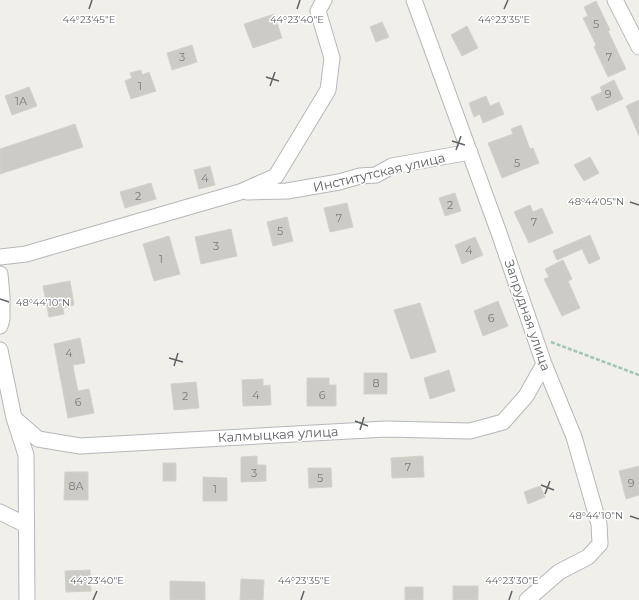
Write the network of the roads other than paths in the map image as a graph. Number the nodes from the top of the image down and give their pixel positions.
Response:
1 (324, 0) edge
2 (414, 0) edge
3 (615, 0) edge
4 (639, 47) edge
5 (470, 152) junction
6 (240, 192) junction
7 (0, 257) edge
8 (0, 274) edge
9 (1, 298) edge
10 (0, 326) edge
11 (0, 350) edge
12 (544, 364) junction
13 (14, 418) junction
14 (0, 512) edge
15 (26, 525) junction
16 (27, 600) edge
17 (527, 600) edge

1 - 6 street
2 - 5 street, Запрудная улица
3 - 4 street
5 - 6 street, Институтская улица
5 - 12 street, Запрудная улица
6 - 7 street
8 - 9 street
9 - 10 street
11 - 13 street
12 - 13 street, Калмыцкая улица
12 - 17 street, Запрудная улица
13 - 15 street
14 - 15 street
15 - 16 street

